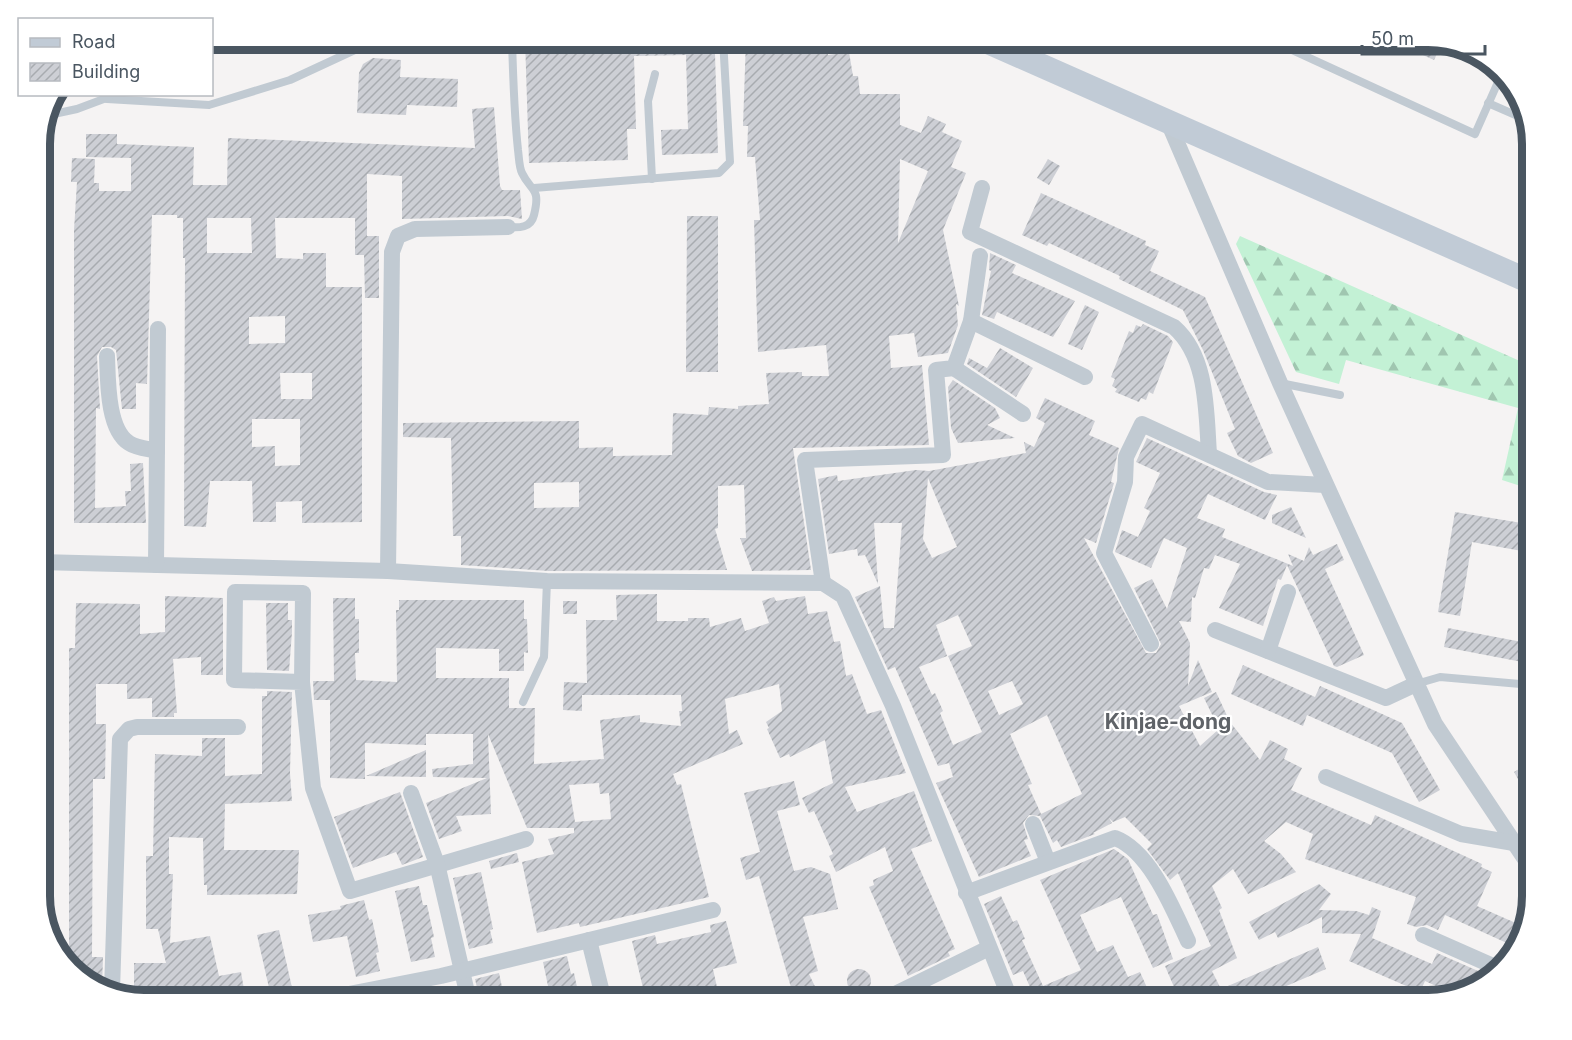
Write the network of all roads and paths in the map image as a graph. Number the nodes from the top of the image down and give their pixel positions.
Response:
1 (355, 50) edge
2 (512, 50) edge
3 (724, 50) edge
4 (1005, 50) edge
5 (1295, 50) edge
6 (656, 74) dead end
7 (1498, 81) edge
8 (109, 97) edge
9 (1488, 103) junction
10 (55, 113) edge
11 (1519, 116) edge
12 (1169, 124) junction
13 (652, 180) junction
14 (534, 188) junction
15 (982, 188) dead end
16 (508, 227) joint
17 (980, 256) dead end
18 (1522, 278) edge
19 (971, 321) junction
20 (158, 329) dead end
21 (107, 356) dead end
22 (954, 368) junction
23 (1085, 377) dead end
24 (1280, 383) junction
25 (1341, 395) dead end
26 (1023, 414) dead end
27 (157, 451) junction
28 (1209, 454) junction
29 (1325, 485) junction
30 (50, 562) edge
31 (156, 565) junction
32 (388, 571) junction
33 (547, 581) junction
34 (824, 583) junction
35 (1288, 592) dead end
36 (1215, 630) dead end
37 (1151, 644) dead end
38 (1268, 651) junction
39 (302, 682) junction
40 (1416, 684) junction
41 (1522, 684) edge
42 (523, 702) dead end
43 (238, 727) dead end
44 (1326, 777) dead end
45 (411, 793) dead end
46 (1033, 824) dead end
47 (526, 839) dead end
48 (1514, 843) junction
49 (1522, 855) edge
50 (1048, 862) junction
51 (437, 864) junction
52 (966, 893) junction
53 (713, 910) dead end
54 (1423, 935) dead end
55 (589, 940) junction
56 (1188, 941) dead end
57 (989, 948) junction
58 (1492, 965) edge
59 (462, 971) junction
60 (112, 986) edge
61 (368, 990) edge
62 (466, 990) edge
63 (601, 990) edge
64 (903, 990) edge
65 (1006, 990) edge

1 - 8 lane
2 - 14 lane
3 - 13 lane
4 - 12 main road
5 - 9 lane
6 - 13 lane
7 - 9 lane
8 - 10 lane
9 - 11 lane
12 - 18 main road
12 - 24 street
13 - 14 lane
14 - 16 lane
15 - 28 street
16 - 32 street
17 - 19 street
19 - 22 street
19 - 23 street
20 - 27 street
21 - 27 street
22 - 26 street
22 - 34 street
24 - 25 lane
24 - 29 street
27 - 31 street
28 - 29 street
28 - 37 street
29 - 40 street
30 - 31 street
31 - 32 street
32 - 33 street
33 - 34 street
33 - 42 lane
34 - 52 street
35 - 38 street
36 - 38 street
38 - 40 street
39 - 39 street
39 - 51 street
40 - 41 lane
40 - 48 street
43 - 60 street
44 - 48 street
45 - 51 street
46 - 50 street
47 - 51 street
48 - 49 street
50 - 52 street
50 - 56 street
51 - 59 street
52 - 57 street
53 - 55 street
54 - 58 street
55 - 59 street
55 - 63 street
57 - 64 street
57 - 65 street
59 - 61 street
59 - 62 street

